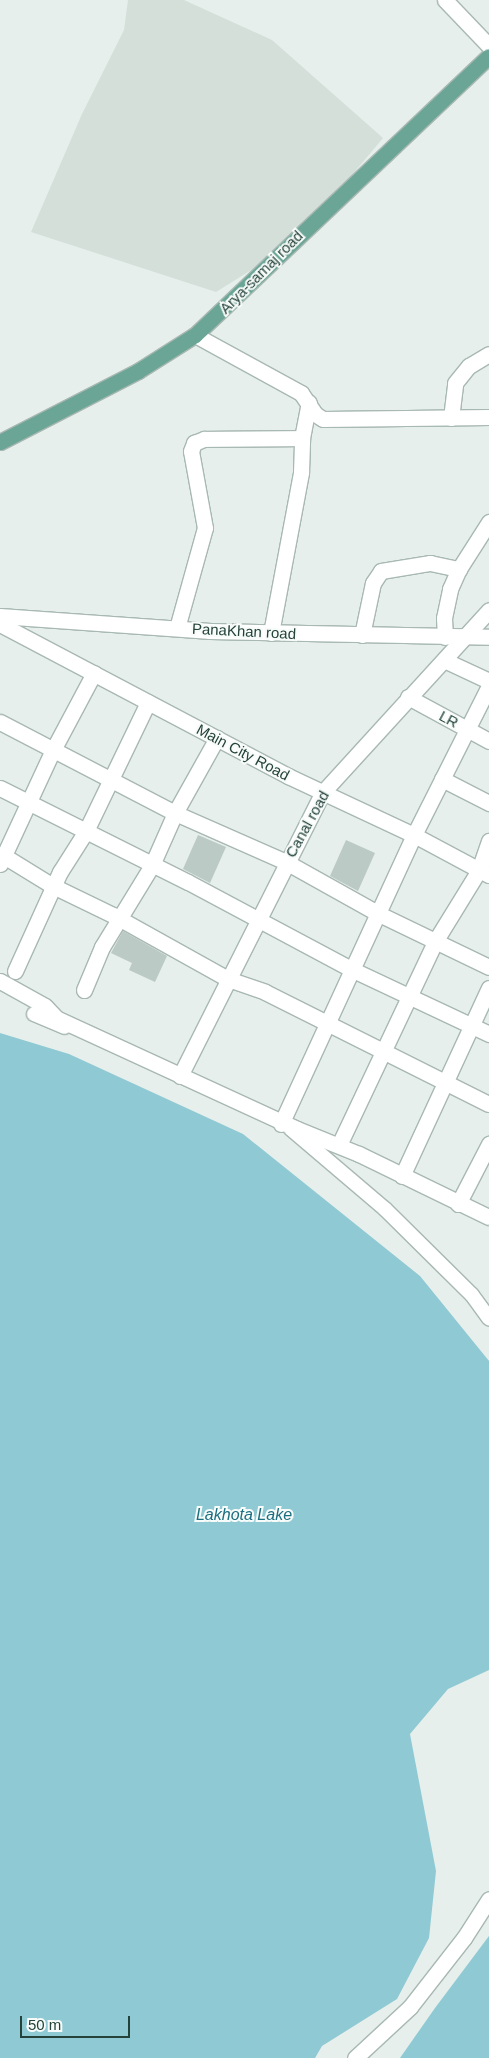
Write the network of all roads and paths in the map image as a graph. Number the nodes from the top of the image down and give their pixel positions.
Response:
1 (445, 0) edge
2 (489, 46) edge
3 (487, 61) edge
4 (196, 335) junction
5 (489, 354) edge
6 (309, 402) junction
7 (489, 417) edge
8 (451, 418) junction
9 (302, 438) junction
10 (0, 442) edge
11 (489, 522) edge
12 (459, 568) junction
13 (489, 610) edge
14 (0, 616) edge
15 (0, 624) edge
16 (177, 628) junction
17 (271, 633) junction
18 (362, 635) junction
19 (445, 637) junction
20 (465, 637) junction
21 (489, 637) edge
22 (444, 660) junction
23 (94, 673) junction
24 (489, 681) edge
25 (489, 686) edge
26 (408, 697) junction
27 (148, 702) junction
28 (0, 722) edge
29 (467, 728) junction
30 (217, 738) junction
31 (489, 741) edge
32 (53, 750) junction
33 (111, 777) junction
34 (442, 779) junction
35 (0, 788) edge
36 (323, 792) junction
37 (29, 802) junction
38 (489, 803) edge
39 (175, 813) junction
40 (86, 831) junction
41 (414, 835) junction
42 (489, 841) edge
43 (2, 860) edge
44 (286, 862) junction
45 (152, 865) junction
46 (484, 872) edge
47 (53, 886) junction
48 (379, 914) junction
49 (121, 919) junction
50 (258, 919) junction
51 (436, 940) junction
52 (489, 967) edge
53 (351, 969) junction
54 (15, 971) dead end
55 (228, 979) junction
56 (0, 982) edge
57 (489, 988) edge
58 (84, 990) dead end
59 (410, 998) junction
60 (34, 1014) dead end
61 (327, 1023) junction
62 (471, 1026) junction
63 (489, 1034) edge
64 (383, 1051) junction
65 (180, 1076) junction
66 (444, 1082) junction
67 (489, 1104) edge
68 (281, 1123) junction
69 (489, 1144) edge
70 (339, 1145) junction
71 (402, 1176) junction
72 (458, 1203) junction
73 (489, 1217) edge
74 (489, 1318) edge
75 (489, 1899) edge
76 (355, 2058) edge

1 - 2 street
3 - 4 main road, Arya-samaj road
4 - 6 street
4 - 10 main road, Arya-samaj road
5 - 8 street
6 - 8 street
6 - 9 street
7 - 8 street
9 - 16 street
9 - 17 street
11 - 12 street
12 - 18 street
12 - 19 street
13 - 20 street, Canal road
14 - 16 street, PanaKhan road
15 - 23 street, Main City Road
16 - 17 street, PanaKhan road
17 - 18 street, PanaKhan road
18 - 19 street, PanaKhan road
19 - 20 street, PanaKhan road
20 - 21 street, PanaKhan road
20 - 22 street, Canal road
22 - 24 street
22 - 26 street, Canal road
23 - 27 street, Main City Road
23 - 32 street
25 - 29 street
26 - 29 street, LR
26 - 36 street, Canal road
27 - 30 street, Main City Road
27 - 33 street
28 - 32 street
29 - 31 street, LR
29 - 34 street
30 - 36 street, Main City Road
30 - 39 street
32 - 33 street
32 - 37 street
33 - 39 street
33 - 40 street
34 - 38 street
34 - 41 street
35 - 37 street
36 - 41 street, Main City Road
36 - 44 street, Canal road
37 - 40 street
37 - 43 street
39 - 44 street
39 - 45 street
40 - 45 street
40 - 47 street
41 - 46 street, Main City Road
41 - 48 street
42 - 46 street
43 - 47 street
44 - 48 street
44 - 50 street, Canal road
45 - 49 street
45 - 50 street
46 - 51 street
47 - 49 street
47 - 54 street
48 - 51 street
48 - 53 street
49 - 55 street
49 - 58 street
50 - 53 street
50 - 55 street, Canal road
51 - 52 street
51 - 59 street
53 - 59 street
53 - 61 street
55 - 61 street
55 - 65 street, Canal road
56 - 65 street
57 - 62 street
59 - 62 street
59 - 64 street
60 - 65 street
61 - 64 street
61 - 68 street
62 - 63 street
62 - 66 street
64 - 66 street
64 - 70 street
65 - 68 street
66 - 67 street
66 - 71 street
68 - 70 street
68 - 74 street
69 - 72 street
70 - 71 street
71 - 72 street
72 - 73 street
75 - 76 street

